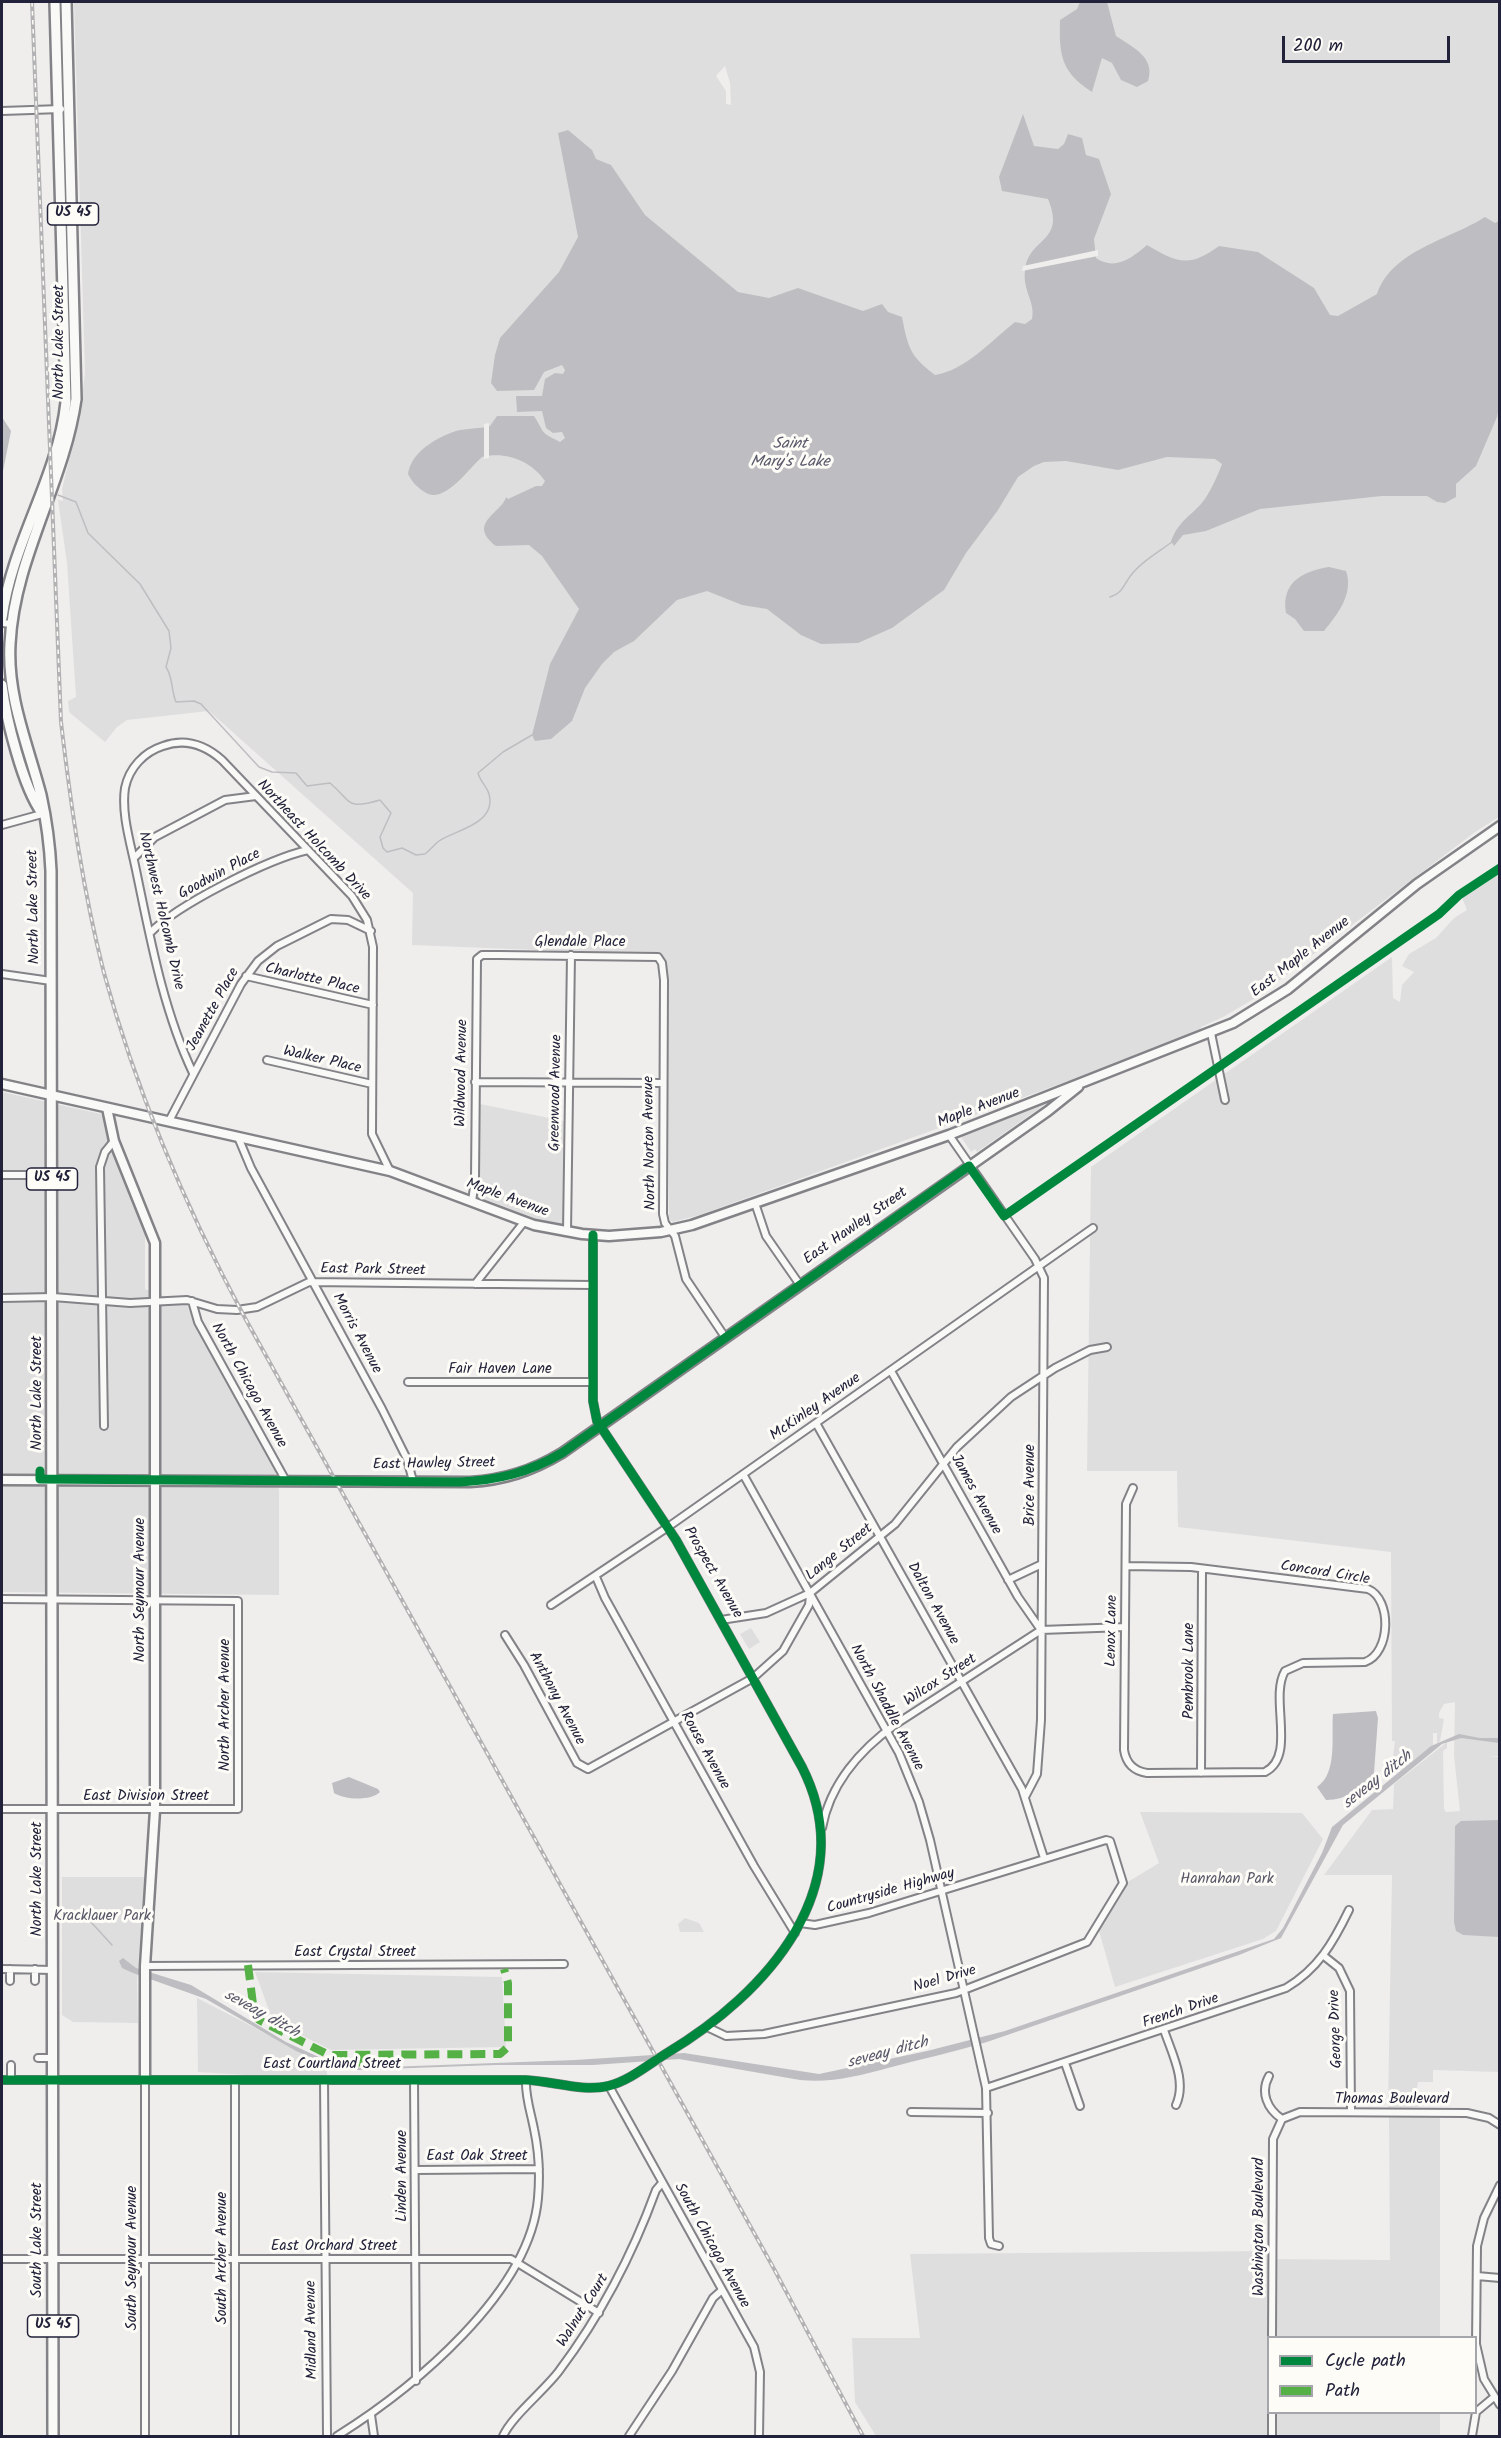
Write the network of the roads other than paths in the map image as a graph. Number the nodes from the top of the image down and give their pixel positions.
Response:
1 (55, 2) edge
2 (66, 2) edge
3 (59, 109) junction
4 (69, 109) junction
5 (2, 111) edge
6 (2, 618) edge
7 (7, 623) edge
8 (2, 685) edge
9 (143, 756) joint
10 (256, 796) junction
11 (42, 814) junction
12 (2, 825) edge
13 (1500, 826) edge
14 (308, 850) junction
15 (134, 858) junction
16 (371, 931) junction
17 (150, 933) junction
18 (491, 955) joint
19 (571, 955) junction
20 (663, 967) joint
21 (2, 974) edge
22 (246, 976) junction
23 (51, 981) junction
24 (373, 1005) junction
25 (1211, 1033) junction
26 (267, 1060) dead end
27 (193, 1073) junction
28 (475, 1082) junction
29 (570, 1082) junction
30 (662, 1083) junction
31 (1083, 1083) junction
32 (2, 1084) edge
33 (372, 1084) junction
34 (52, 1095) junction
35 (1225, 1100) dead end
36 (107, 1108) junction
37 (169, 1121) junction
38 (949, 1135) junction
39 (238, 1137) junction
40 (114, 1141) junction
41 (969, 1166) junction
42 (390, 1172) junction
43 (2, 1175) edge
44 (52, 1175) junction
45 (472, 1202) junction
46 (755, 1203) junction
47 (524, 1222) junction
48 (1093, 1228) dead end
49 (670, 1229) junction
50 (567, 1232) junction
51 (593, 1235) junction
52 (1040, 1266) junction
53 (315, 1282) junction
54 (475, 1284) junction
55 (593, 1285) junction
56 (800, 1285) junction
57 (2, 1298) edge
58 (53, 1298) junction
59 (102, 1300) junction
60 (154, 1301) junction
61 (192, 1301) junction
62 (725, 1337) junction
63 (1107, 1347) dead end
64 (891, 1371) junction
65 (1044, 1375) junction
66 (408, 1382) dead end
67 (593, 1382) junction
68 (816, 1423) junction
69 (599, 1425) junction
70 (104, 1426) dead end
71 (943, 1464) junction
72 (743, 1474) junction
73 (54, 1479) junction
74 (2, 1480) edge
75 (154, 1480) junction
76 (286, 1481) junction
77 (413, 1481) junction
78 (1133, 1488) dead end
79 (668, 1527) junction
80 (881, 1536) junction
81 (1042, 1564) junction
82 (1126, 1566) junction
83 (1202, 1569) junction
84 (596, 1577) junction
85 (1008, 1580) junction
86 (810, 1593) junction
87 (2, 1599) edge
88 (53, 1600) junction
89 (154, 1601) junction
90 (551, 1605) dead end
91 (721, 1620) junction
92 (1125, 1627) junction
93 (1041, 1630) junction
94 (505, 1635) dead end
95 (753, 1678) junction
96 (962, 1682) junction
97 (674, 1722) junction
98 (886, 1731) junction
99 (588, 1769) joint
100 (1138, 1771) joint
101 (1201, 1773) junction
102 (1025, 1797) junction
103 (2, 1809) edge
104 (53, 1809) junction
105 (238, 1809) joint
106 (155, 1810) junction
107 (822, 1832) junction
108 (1114, 1853) joint
109 (1044, 1858) junction
110 (942, 1891) junction
111 (1349, 1910) dead end
112 (800, 1923) junction
113 (795, 1933) junction
114 (1324, 1956) junction
115 (564, 1964) dead end
116 (145, 1966) junction
117 (2, 1969) edge
118 (10, 1969) junction
119 (36, 1970) junction
120 (53, 1970) junction
121 (10, 1981) dead end
122 (36, 1981) dead end
123 (964, 1989) junction
124 (707, 2027) junction
125 (1164, 2030) junction
126 (38, 2058) dead end
127 (54, 2058) junction
128 (1065, 2063) junction
129 (11, 2065) dead end
130 (1269, 2076) dead end
131 (2, 2080) edge
132 (12, 2080) junction
133 (54, 2080) junction
134 (145, 2080) junction
135 (235, 2080) junction
136 (324, 2080) junction
137 (414, 2080) junction
138 (526, 2080) junction
139 (609, 2086) junction
140 (986, 2088) junction
141 (1176, 2105) dead end
142 (1080, 2106) dead end
143 (1351, 2111) junction
144 (911, 2112) dead end
145 (988, 2113) junction
146 (1282, 2119) junction
147 (1500, 2125) edge
148 (539, 2169) junction
149 (415, 2170) junction
150 (662, 2182) junction
151 (1500, 2184) edge
152 (1492, 2201) junction
153 (1500, 2204) edge
154 (999, 2246) dead end
155 (2, 2259) edge
156 (145, 2259) junction
157 (235, 2259) junction
158 (325, 2259) junction
159 (415, 2259) junction
160 (53, 2260) junction
161 (516, 2261) junction
162 (1477, 2276) junction
163 (1500, 2278) edge
164 (722, 2290) junction
165 (599, 2313) junction
166 (1272, 2336) edge
167 (416, 2381) junction
168 (1494, 2397) junction
169 (1500, 2405) edge
170 (1477, 2411) edge
171 (1272, 2414) edge
172 (1476, 2414) edge
173 (371, 2415) junction
174 (53, 2436) edge
175 (146, 2436) edge
176 (236, 2436) edge
177 (327, 2436) edge
178 (337, 2436) edge
179 (374, 2436) edge
180 (503, 2436) edge
181 (629, 2436) edge
182 (759, 2436) edge
183 (1272, 2436) edge
184 (1472, 2436) edge

1 - 3 main road, North Lake Street / US 45
2 - 4 main road, North Lake Street / US 45
3 - 4 street
3 - 5 street
3 - 6 main road, North Lake Street / US 45
4 - 7 main road, North Lake Street / US 45
7 - 11 main road, North Lake Street / US 45
8 - 11 main road, North Lake Street / US 45
9 - 10 street, Northeast Holcomb Drive
9 - 15 street, Northwest Holcomb Drive
10 - 14 street, Northeast Holcomb Drive
10 - 15 street
11 - 12 street
11 - 23 main road, North Lake Street / US 45
13 - 25 street, East Maple Avenue
14 - 16 street, Northeast Holcomb Drive
14 - 17 street, Goodwin Place
15 - 17 street, Northwest Holcomb Drive
16 - 22 street, Jeanette Place
16 - 24 street, Northeast Holcomb Drive
17 - 27 street, Northwest Holcomb Drive
18 - 19 street, Glendale Place
18 - 28 street, Wildwood Avenue
19 - 20 street, Glendale Place
19 - 29 street, Greenwood Avenue
20 - 30 street, North Norton Avenue
21 - 23 street
22 - 24 street, Charlotte Place
22 - 27 street, Jeanette Place
23 - 34 main road, North Lake Street / US 45
24 - 33 street, Northeast Holcomb Drive
25 - 31 street, East Maple Avenue
25 - 35 street
26 - 33 street, Walker Place
27 - 37 street, Jeanette Place
28 - 29 street
28 - 45 street, Wildwood Avenue
29 - 30 street
29 - 50 street, Greenwood Avenue
30 - 49 street, North Norton Avenue
31 - 38 street, Maple Avenue
31 - 41 street, East Hawley Street
32 - 34 street, Maple Avenue
33 - 42 street, Northeast Holcomb Drive
34 - 36 street, Maple Avenue
34 - 44 main road, North Lake Street / US 45
36 - 37 street, Maple Avenue
36 - 40 street, North Seymour Avenue
37 - 39 street, Maple Avenue
38 - 41 street, Brice Avenue
38 - 46 street, Maple Avenue
39 - 42 street, Maple Avenue
39 - 53 street, Morris Avenue
40 - 59 street
40 - 60 street, North Seymour Avenue
41 - 52 street, Brice Avenue
41 - 56 street, East Hawley Street
42 - 45 street, Maple Avenue
43 - 44 street
44 - 58 main road, North Lake Street / US 45
45 - 47 street, Maple Avenue
46 - 49 street, Maple Avenue
46 - 56 street
47 - 50 street, Maple Avenue
47 - 54 street
48 - 52 street, McKinley Avenue
49 - 51 street, Maple Avenue
49 - 62 street, North Norton Avenue
50 - 51 street, Maple Avenue
51 - 55 street, Prospect Avenue
52 - 64 street, McKinley Avenue
52 - 65 street, Brice Avenue
53 - 54 street, East Park Street
53 - 61 street, East Park Street
53 - 77 street, Morris Avenue
54 - 55 street, East Park Street
55 - 67 street, Prospect Avenue
56 - 62 street, East Hawley Street
57 - 58 street, East Park Street
58 - 59 street, East Park Street
58 - 73 main road, North Lake Street / US 45
59 - 60 street, East Park Street
59 - 70 street
60 - 61 street, East Park Street
60 - 75 street, North Seymour Avenue
61 - 76 street, North Chicago Avenue
62 - 69 street, East Hawley Street
63 - 65 street, Lange Street
64 - 68 street, McKinley Avenue
64 - 71 street, James Avenue
65 - 71 street, Lange Street
65 - 81 street, Brice Avenue
66 - 67 street, Fair Haven Lane
67 - 69 street, Prospect Avenue
68 - 72 street, McKinley Avenue
68 - 80 street, Dalton Avenue
69 - 77 street, East Hawley Street
69 - 79 street, Prospect Avenue
71 - 80 street, Lange Street
71 - 85 street, James Avenue
72 - 79 street, McKinley Avenue
72 - 86 street, North Shaddle Avenue
73 - 74 street, East Hawley Street
73 - 75 street, East Hawley Street
73 - 88 main road, North Lake Street / US 45
75 - 76 street, East Hawley Street
75 - 89 street, North Seymour Avenue
76 - 77 street, East Hawley Street
78 - 82 street, Lenox Lane
79 - 84 street, McKinley Avenue
79 - 91 street, Prospect Avenue
80 - 86 street, Lange Street
80 - 96 street, Dalton Avenue
81 - 85 street
81 - 93 street, Brice Avenue
82 - 83 street, Concord Circle
82 - 92 street, Lenox Lane
83 - 101 street, Pembrook Lane
83 - 101 street, Concord Circle
84 - 90 street, McKinley Avenue
84 - 97 street, Rouse Avenue
85 - 93 street, James Avenue
86 - 91 street
86 - 95 street, Lange Street
86 - 98 street, North Shaddle Avenue
87 - 88 street
88 - 89 street
88 - 104 main road, North Lake Street / US 45
89 - 105 street, North Archer Avenue
89 - 106 street, North Seymour Avenue
91 - 95 street, Prospect Avenue
92 - 93 street
92 - 100 street, Lenox Lane
93 - 96 street, Wilcox Street
93 - 102 street, Brice Avenue
94 - 99 street, Anthony Avenue
95 - 97 street, Lange Street
95 - 107 street, Prospect Avenue
96 - 98 street, Wilcox Street
96 - 102 street, Dalton Avenue
97 - 99 street, Lange Street
97 - 113 street, Rouse Avenue
98 - 107 street, Wilcox Street
98 - 110 street, North Shaddle Avenue
100 - 101 street, Concord Circle
102 - 109 street
103 - 104 street, East Division Street
104 - 106 street, East Division Street
104 - 120 main road, North Lake Street / US 45
105 - 106 street, East Division Street
106 - 116 street, North Seymour Avenue
107 - 112 street, Prospect Avenue
108 - 109 street, Countryside Highway
108 - 123 street, Noel Drive
109 - 110 street, Countryside Highway
110 - 112 street, Countryside Highway
110 - 123 street, North Shaddle Avenue
111 - 114 street, French Drive
112 - 113 street
113 - 124 street
114 - 125 street, French Drive
114 - 143 street, George Drive
115 - 116 street, East Crystal Street
116 - 134 street, North Seymour Avenue
117 - 118 street
118 - 119 street
118 - 121 street
119 - 120 street
119 - 122 street
120 - 127 main road, North Lake Street / US 45
123 - 124 street, Noel Drive
123 - 140 street, North Shaddle Avenue
124 - 139 street
125 - 128 street, French Drive
125 - 141 street
126 - 127 street
127 - 133 main road, North Lake Street / US 45
128 - 140 street, French Drive
128 - 142 street
129 - 132 street
130 - 146 street
131 - 132 street, East Courtland Street
132 - 133 street, East Courtland Street
133 - 134 street, East Courtland Street
133 - 160 main road, South Lake Street / US 45
134 - 135 street, East Courtland Street
134 - 156 street, South Seymour Avenue
135 - 136 street, East Courtland Street
135 - 157 street, South Archer Avenue
136 - 137 street, East Courtland Street
136 - 158 street, Midland Avenue
137 - 138 street, East Courtland Street
137 - 149 street, Linden Avenue
138 - 139 street, East Courtland Street
138 - 148 street
139 - 150 street, South Chicago Avenue
140 - 145 street, North Shaddle Avenue
143 - 146 street, Thomas Boulevard
143 - 147 street, Thomas Boulevard
144 - 145 street
145 - 154 street, North Shaddle Avenue
146 - 166 street, Washington Boulevard
148 - 149 street, East Oak Street
148 - 161 street
149 - 159 street, Linden Avenue
150 - 164 street, South Chicago Avenue
150 - 165 street, Walnut Court
151 - 152 street
152 - 153 street
152 - 162 street
155 - 160 street, East Orchard Street
156 - 157 street, East Orchard Street
156 - 160 street, East Orchard Street
156 - 175 street, South Seymour Avenue
157 - 158 street, East Orchard Street
157 - 176 street, South Archer Avenue
158 - 159 street, East Orchard Street
158 - 177 street, Midland Avenue
159 - 161 street, East Orchard Street
159 - 167 street, Linden Avenue
160 - 174 main road, South Lake Street / US 45
161 - 165 street
161 - 167 street
162 - 163 street
162 - 168 street
164 - 181 street
164 - 182 street, South Chicago Avenue
165 - 180 street, Walnut Court
167 - 173 street
168 - 169 street
168 - 170 street
171 - 183 street
172 - 184 street
173 - 178 street
173 - 179 street

